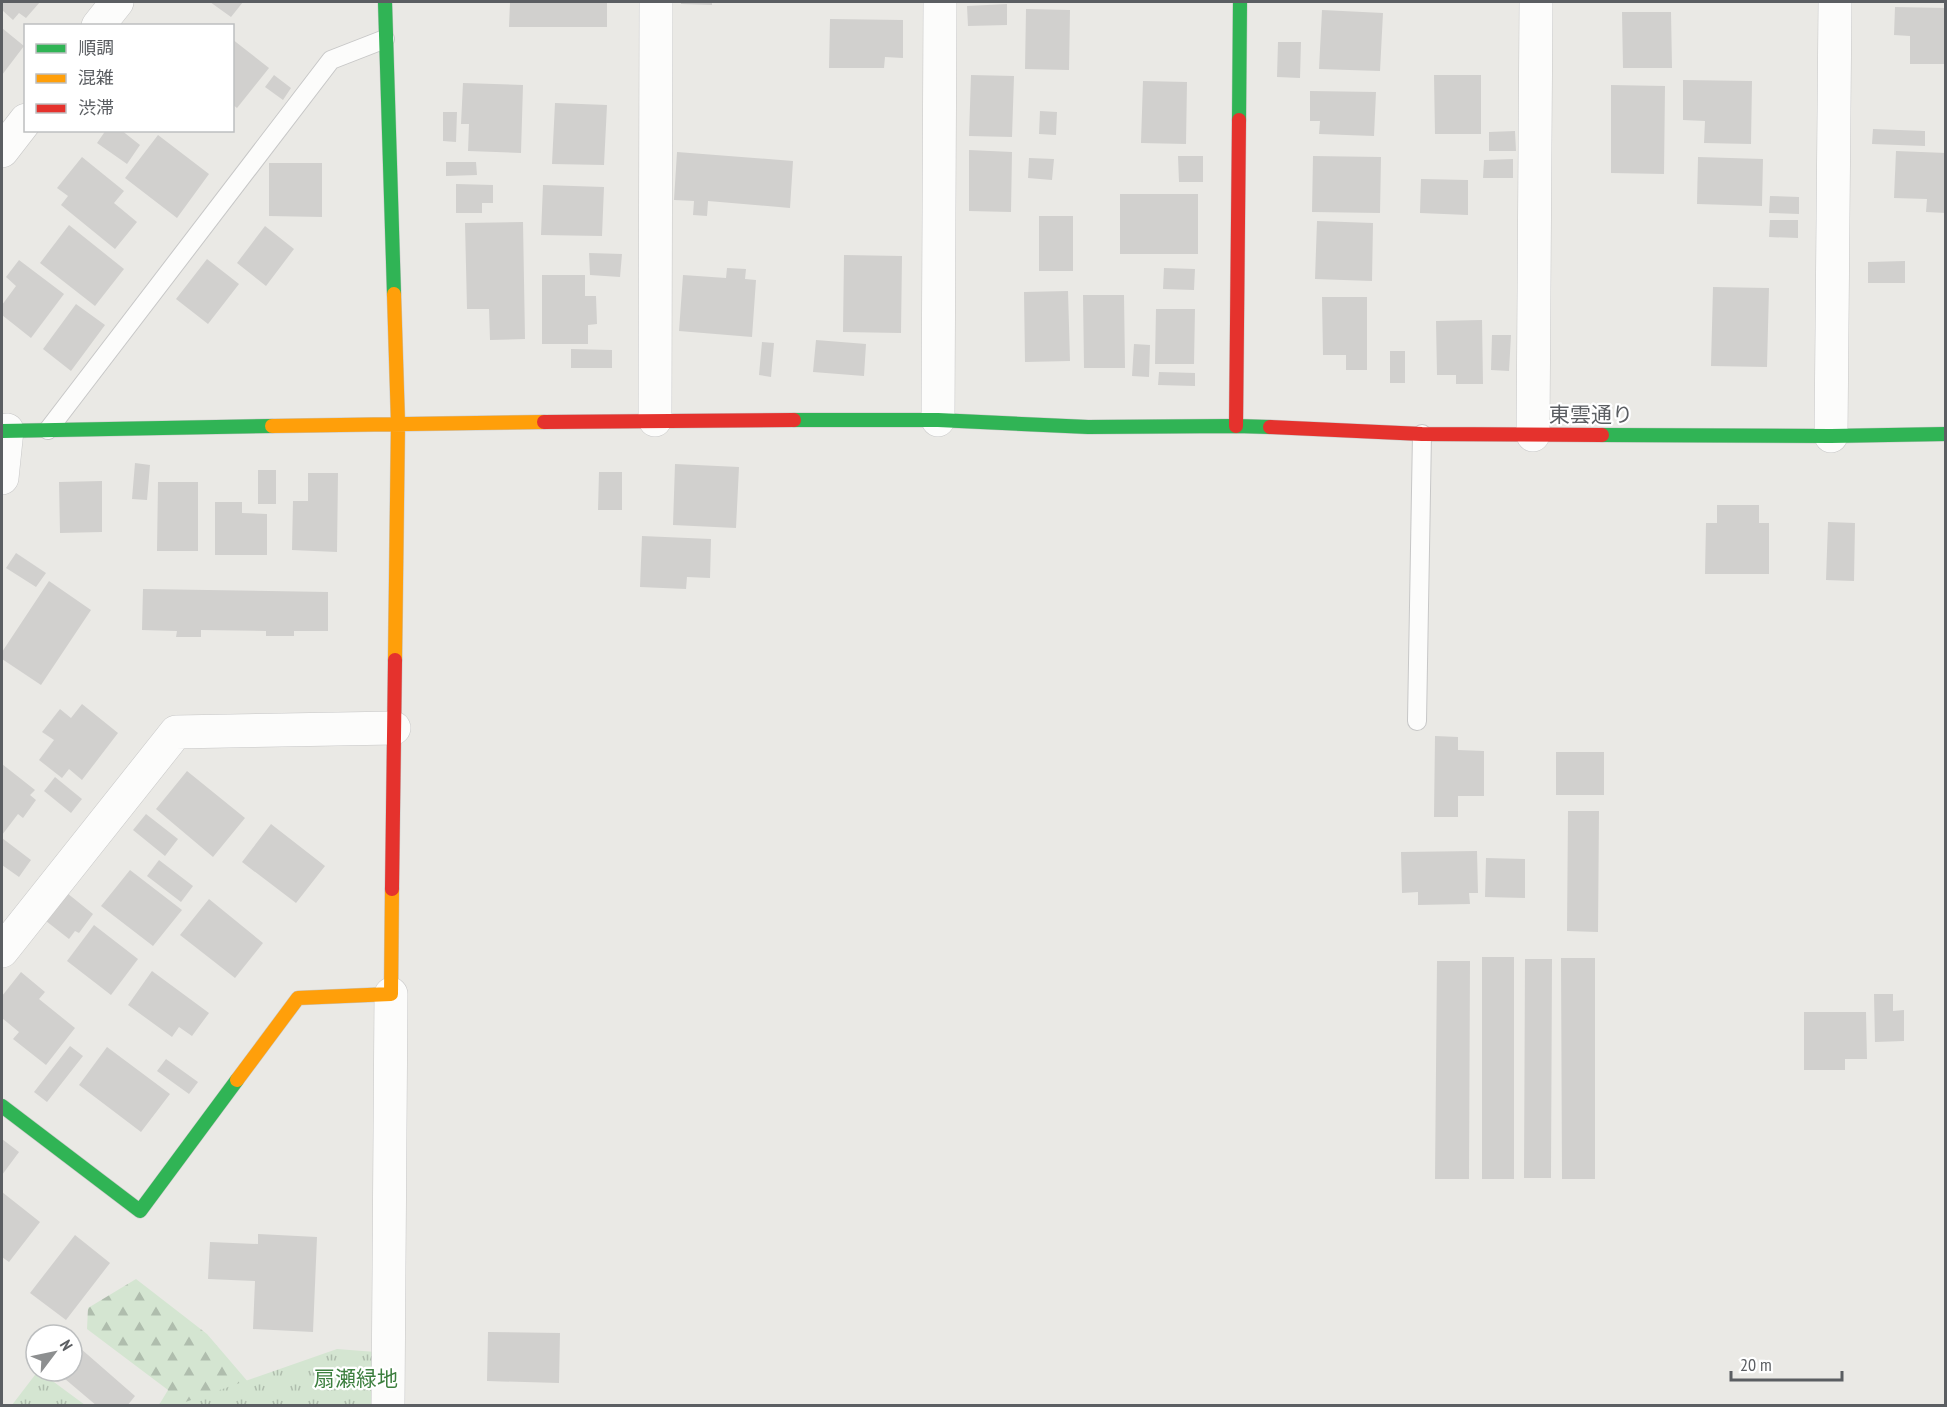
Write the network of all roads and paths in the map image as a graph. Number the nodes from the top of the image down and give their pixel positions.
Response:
1 (117, 2) edge
2 (385, 2) edge
3 (656, 2) edge
4 (940, 2) edge
5 (1240, 2) edge
6 (1536, 2) edge
7 (1835, 2) edge
8 (100, 24) edge
9 (385, 39) junction
10 (24, 123) edge
11 (2, 151) edge
12 (655, 420) junction
13 (938, 420) junction
14 (398, 423) junction
15 (1236, 426) junction
16 (48, 430) junction
17 (4, 431) edge
18 (1422, 434) junction
19 (1946, 434) edge
20 (1533, 435) junction
21 (1831, 435) junction
22 (2, 478) edge
23 (1417, 721) dead end
24 (394, 728) junction
25 (2, 951) edge
26 (391, 994) junction
27 (2, 1106) edge
28 (388, 1406) edge

1 - 8 street
2 - 9 street
3 - 12 street
4 - 13 street
5 - 15 street
6 - 20 street
7 - 21 street
9 - 14 street
9 - 16 lane
10 - 11 street
12 - 13 street, 東雲通り
12 - 14 street, 東雲通り
13 - 15 street, 東雲通り
14 - 16 street, 東雲通り
14 - 24 street
15 - 18 street, 東雲通り
16 - 17 street, 東雲通り
17 - 22 street
18 - 20 street, 東雲通り
18 - 23 lane
19 - 21 street, 東雲通り
20 - 21 street, 東雲通り
24 - 25 street
24 - 26 street
26 - 27 street
26 - 28 street

